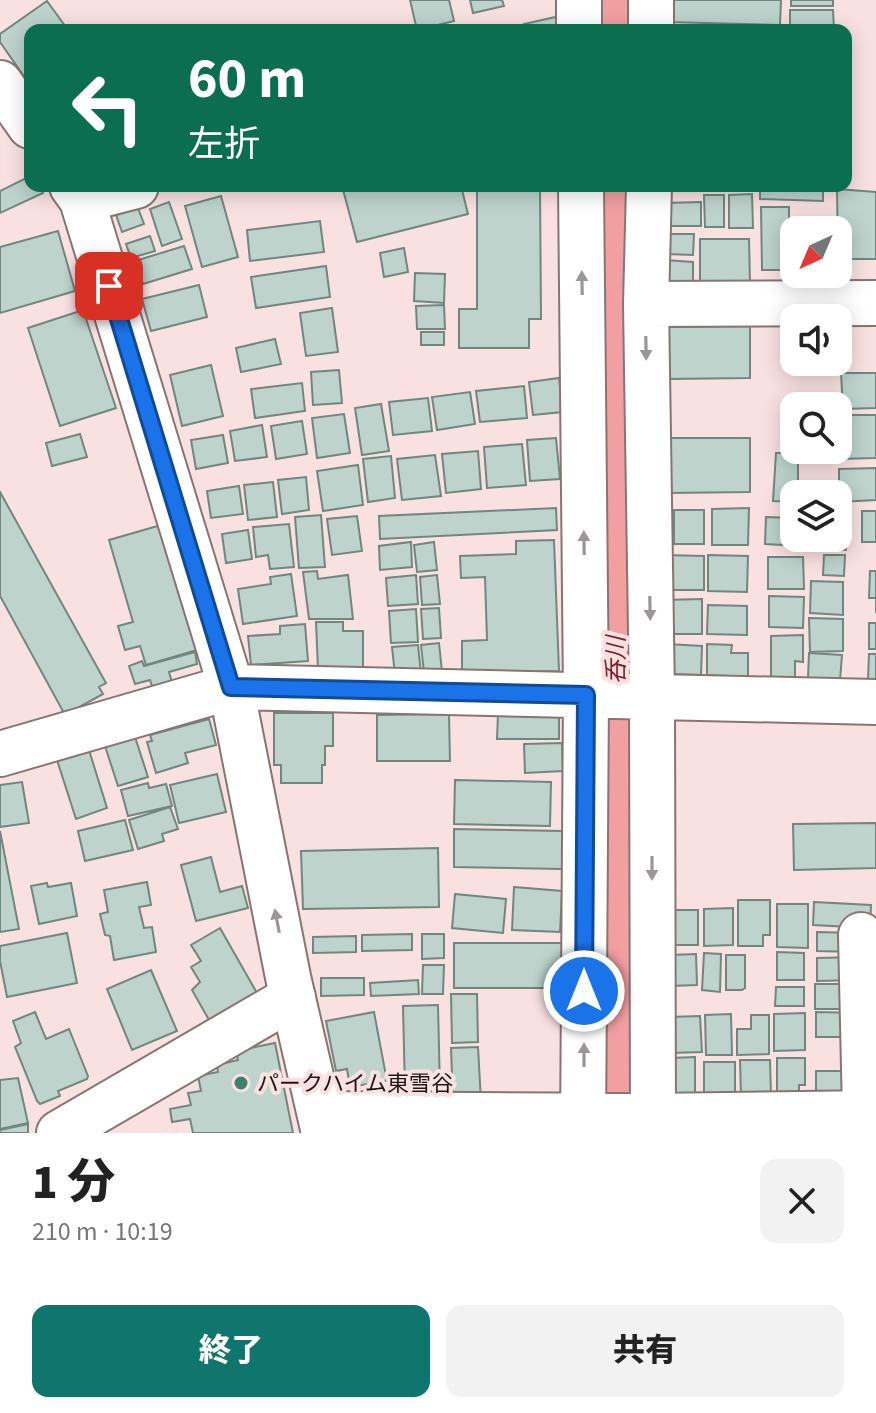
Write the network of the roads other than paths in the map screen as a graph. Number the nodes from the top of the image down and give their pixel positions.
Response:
1 (579, 0) edge
2 (651, 0) edge
3 (579, 24) edge
4 (651, 24) edge
5 (0, 83) edge
6 (24, 117) edge
7 (581, 192) edge
8 (649, 192) edge
9 (77, 193) edge
10 (876, 303) edge
11 (646, 304) junction
12 (231, 687) junction
13 (592, 696) junction
14 (649, 697) junction
15 (876, 702) edge
16 (0, 754) edge
17 (861, 935) dead end
18 (293, 997) junction
19 (871, 1113) edge
20 (588, 1121) edge
21 (651, 1121) edge
22 (322, 1124) edge
23 (59, 1133) edge

1 - 3 street
2 - 4 street
5 - 6 street
13 -> 7 street
8 - 11 street
9 - 12 street
10 - 11 street
11 -> 14 street
12 - 13 street
12 - 16 street
18 -> 12 street
13 - 14 street
20 -> 13 street
14 - 15 street
14 -> 21 street
17 - 19 street
18 - 22 street
18 - 23 street
19 - 21 street
20 - 21 street
20 - 22 street

